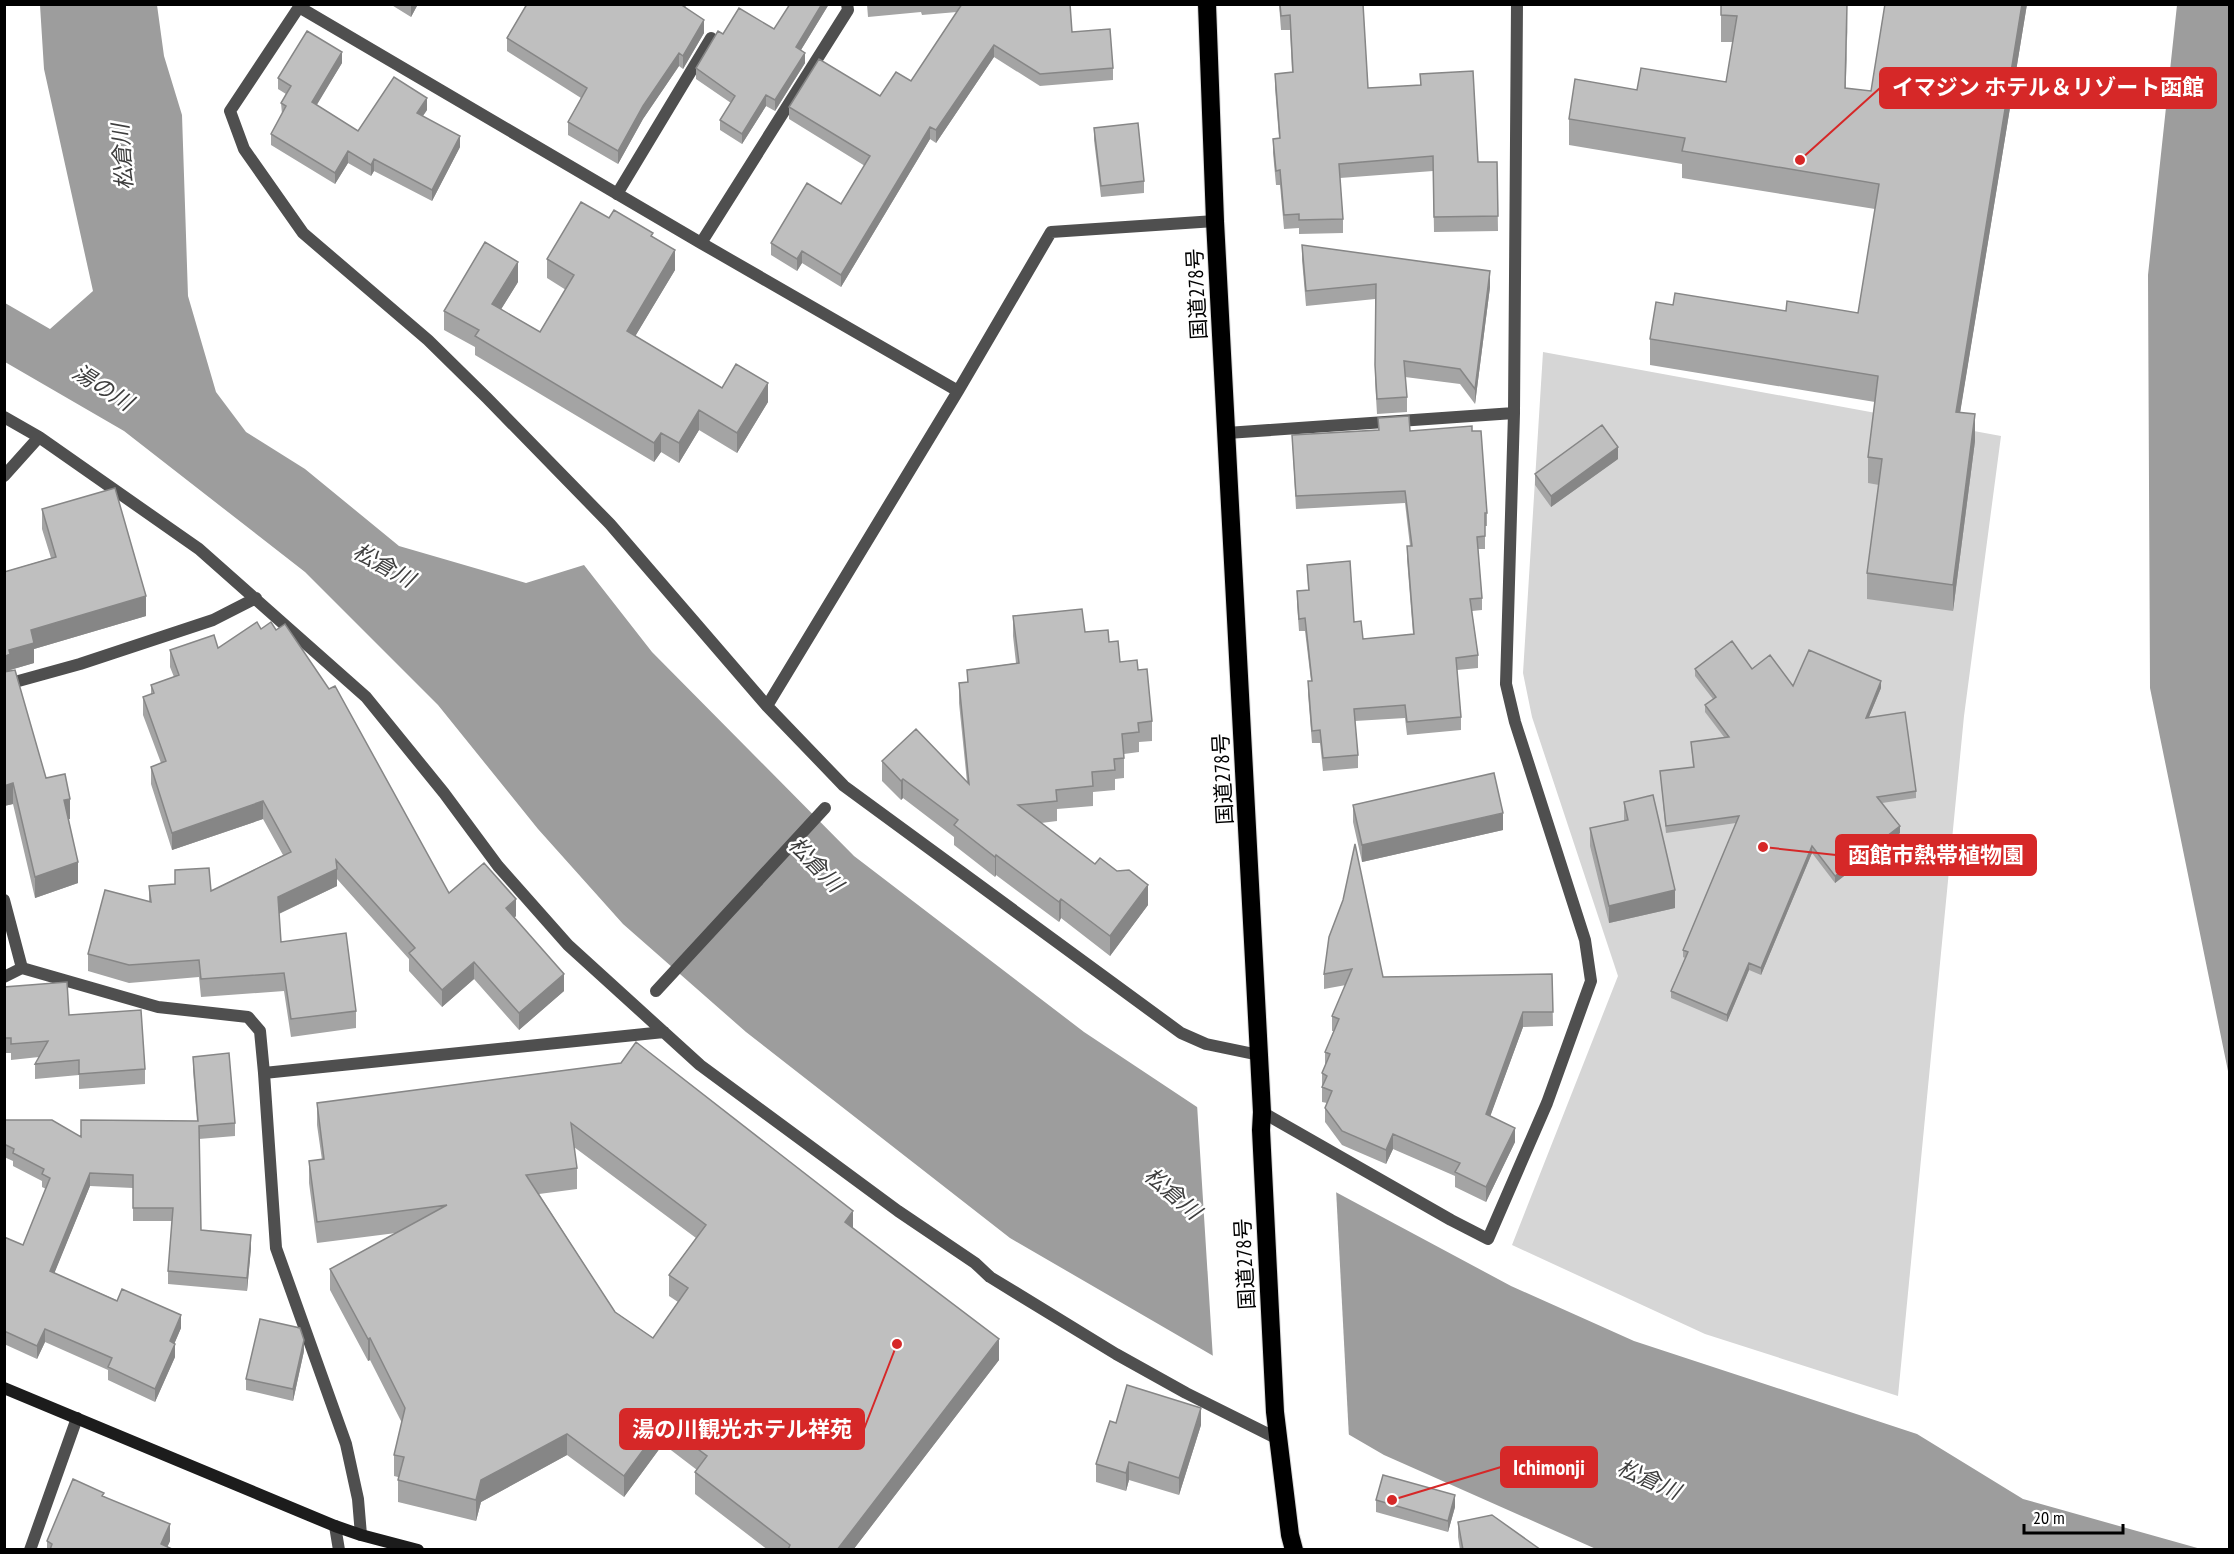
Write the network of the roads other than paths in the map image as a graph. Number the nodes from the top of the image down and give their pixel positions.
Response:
1 (847, 4) edge
2 (1207, 4) edge
3 (1517, 4) edge
4 (300, 6) edge
5 (711, 38) edge
6 (617, 194) junction
7 (1215, 221) junction
8 (700, 243) junction
9 (958, 391) junction
10 (1514, 414) junction
11 (4, 417) edge
12 (1227, 433) junction
13 (39, 437) junction
14 (4, 476) edge
15 (256, 598) junction
16 (4, 685) edge
17 (767, 706) junction
18 (823, 810) dead end
19 (4, 900) edge
20 (22, 968) junction
21 (4, 976) edge
22 (660, 987) dead end
23 (664, 1032) junction
24 (1259, 1055) junction
25 (264, 1073) junction
26 (1262, 1112) junction
27 (4, 1388) edge
28 (77, 1418) junction
29 (1278, 1439) junction
30 (335, 1526) junction
31 (361, 1535) junction
32 (30, 1550) edge
33 (339, 1550) edge
34 (418, 1550) edge
35 (1294, 1550) edge

1 - 8 street
2 - 7 highway, 国道278号
3 - 10 street
4 - 6 street
4 - 17 street
5 - 6 street
6 - 8 street
7 - 9 street
7 - 12 highway, 国道278号
8 - 9 street
9 - 17 street
10 - 12 street
10 - 26 street
11 - 13 street
12 - 24 highway, 国道278号
13 - 14 street
13 - 15 street
15 - 16 street
15 - 23 street
17 - 24 street
18 - 22 street
19 - 20 street
20 - 21 street
20 - 25 street
23 - 25 street
23 - 29 street
24 - 26 highway, 国道278号
25 - 31 street
26 - 29 highway, 国道278号
27 - 28 street
28 - 30 street
28 - 32 street
29 - 35 highway, 国道278号
30 - 31 street
30 - 33 street
31 - 34 street

